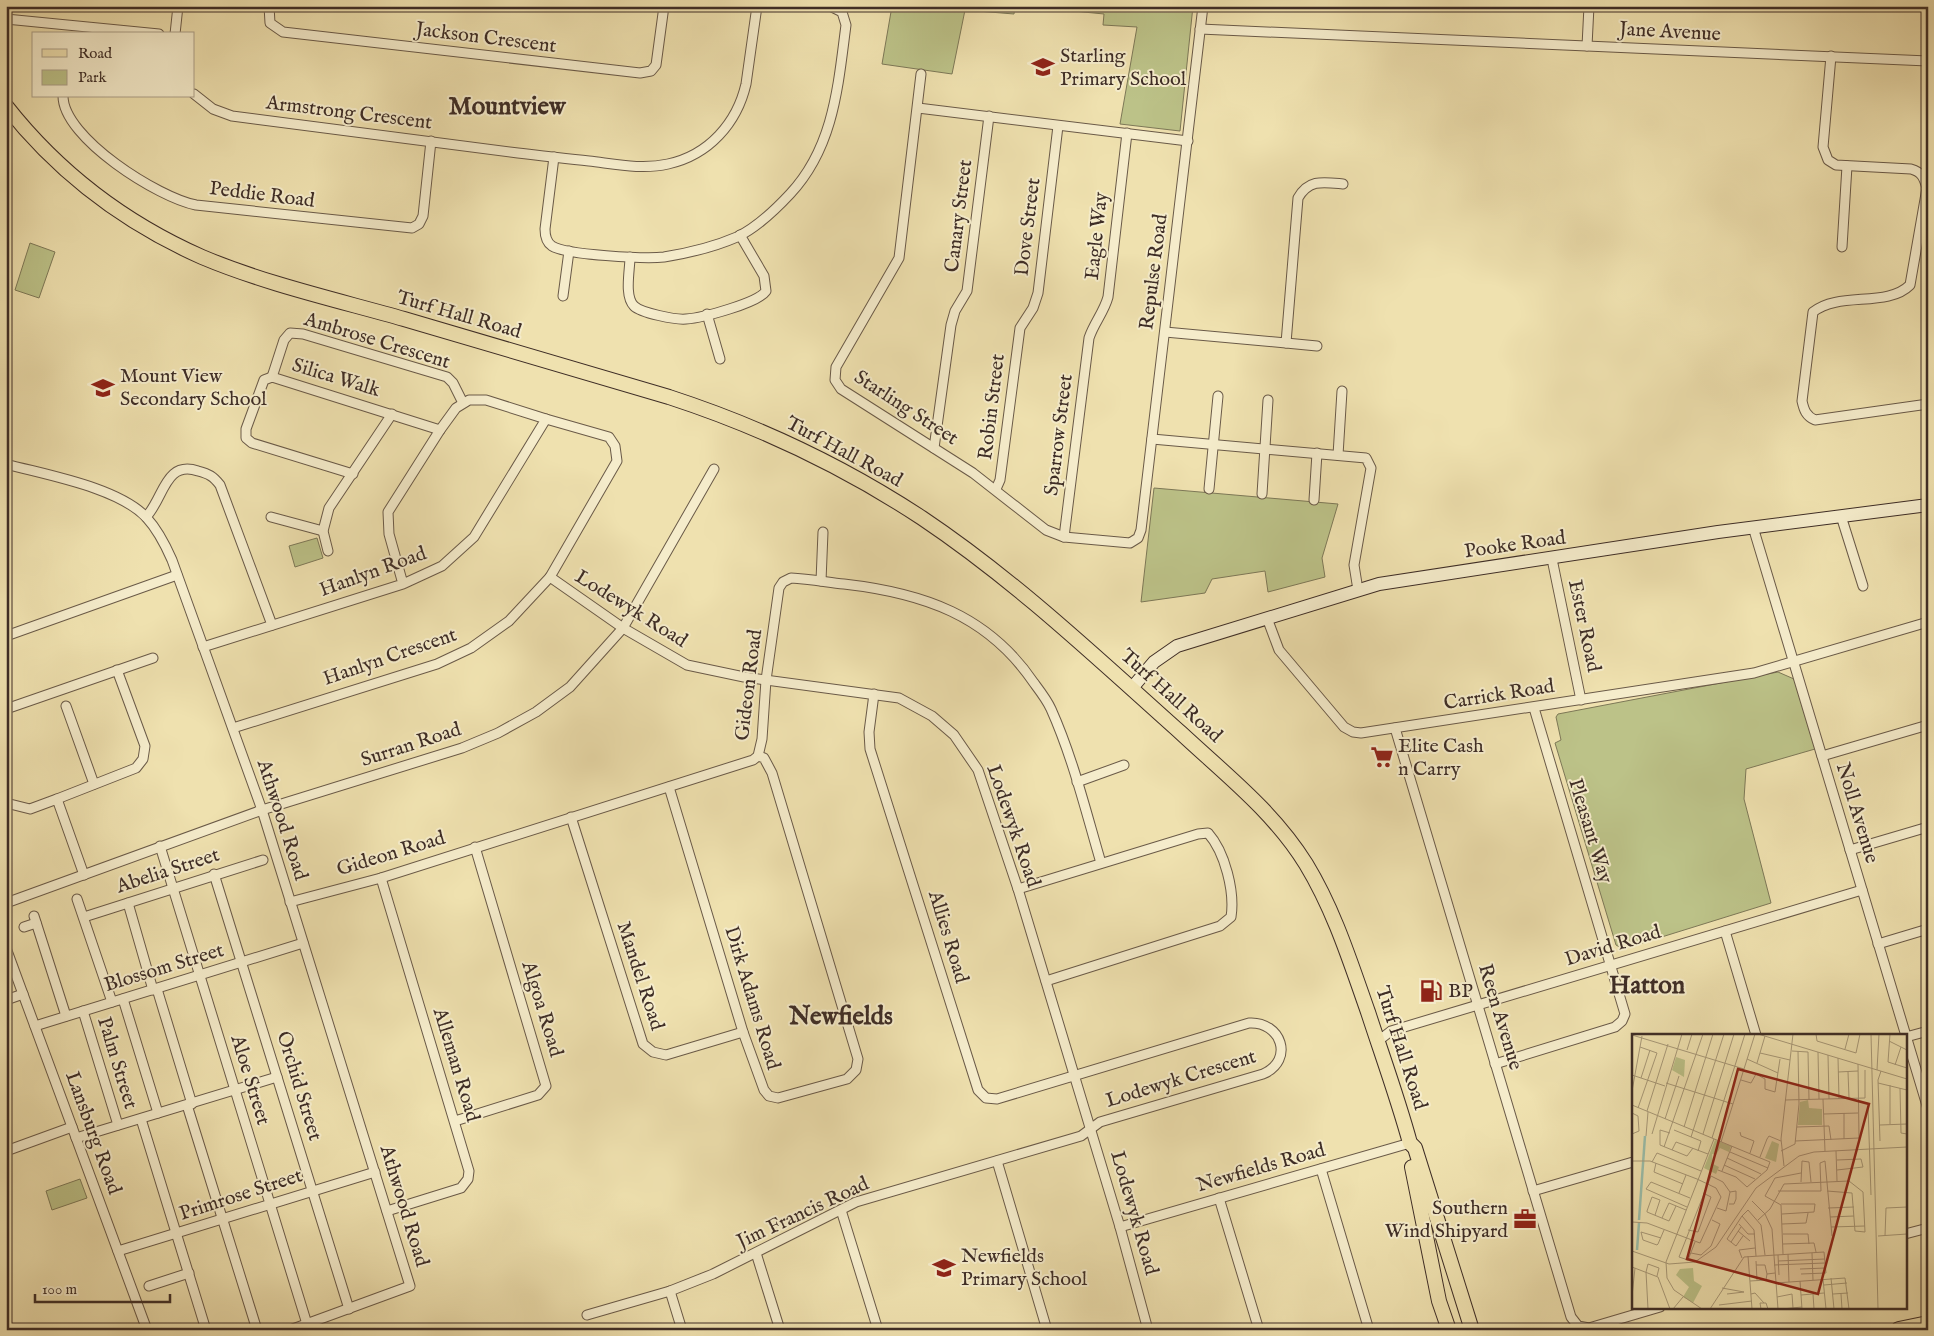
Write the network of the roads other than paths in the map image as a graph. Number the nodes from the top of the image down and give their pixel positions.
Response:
1 (178, 6) edge
2 (269, 6) edge
3 (664, 6) edge
4 (757, 6) edge
5 (830, 6) edge
6 (1203, 6) edge
7 (1588, 6) edge
8 (6, 19) edge
9 (1200, 28) junction
10 (69, 30) edge
11 (114, 32) edge
12 (175, 32) edge
13 (1587, 46) junction
14 (1831, 56) junction
15 (1928, 61) edge
16 (921, 74) dead end
17 (195, 95) edge
18 (63, 98) edge
19 (6, 106) edge
20 (918, 108) junction
21 (989, 116) junction
22 (1058, 126) junction
23 (1127, 133) junction
24 (431, 141) junction
25 (1188, 141) junction
26 (554, 157) junction
27 (1847, 166) junction
28 (1343, 184) dead end
29 (740, 235) junction
30 (1842, 247) dead end
31 (569, 251) junction
32 (630, 257) junction
33 (563, 296) dead end
34 (708, 314) junction
35 (1020, 328) joint
36 (1165, 332) junction
37 (1089, 338) joint
38 (1286, 343) junction
39 (1317, 346) dead end
40 (720, 359) dead end
41 (272, 377) junction
42 (1342, 390) dead end
43 (1218, 396) dead end
44 (1268, 400) dead end
45 (463, 403) junction
46 (1928, 404) edge
47 (392, 414) junction
48 (546, 419) junction
49 (440, 430) junction
50 (1152, 439) junction
51 (1213, 444) junction
52 (934, 448) junction
53 (1266, 448) junction
54 (1316, 453) junction
55 (1338, 455) junction
56 (6, 464) edge
57 (714, 469) dead end
58 (353, 474) junction
59 (996, 489) junction
60 (1210, 489) dead end
61 (1262, 494) dead end
62 (1314, 500) dead end
63 (1928, 505) edge
64 (1841, 516) junction
65 (146, 517) junction
66 (271, 517) dead end
67 (1753, 527) junction
68 (323, 531) junction
69 (823, 532) dead end
70 (1064, 537) junction
71 (1135, 541) joint
72 (328, 550) dead end
73 (1552, 559) junction
74 (177, 575) junction
75 (550, 577) junction
76 (821, 581) junction
77 (404, 584) junction
78 (1863, 586) dead end
79 (1358, 590) junction
80 (1267, 618) junction
81 (1928, 622) edge
82 (272, 625) junction
83 (623, 628) junction
84 (6, 636) edge
85 (203, 647) junction
86 (153, 658) dead end
87 (1794, 663) junction
88 (117, 670) junction
89 (766, 680) junction
90 (1132, 688) junction
91 (874, 694) junction
92 (1581, 700) junction
93 (66, 706) dead end
94 (1534, 708) junction
95 (6, 709) edge
96 (1928, 724) edge
97 (233, 728) junction
98 (1395, 728) junction
99 (758, 756) junction
100 (1822, 756) junction
101 (1124, 765) dead end
102 (1078, 782) junction
103 (94, 784) junction
104 (669, 787) junction
105 (57, 799) junction
106 (6, 803) edge
107 (262, 810) junction
108 (571, 817) junction
109 (1928, 827) edge
110 (160, 846) junction
111 (475, 847) junction
112 (1850, 850) junction
113 (263, 860) dead end
114 (1101, 863) junction
115 (214, 874) junction
116 (84, 875) junction
117 (381, 878) junction
118 (173, 888) junction
119 (1018, 889) junction
120 (1862, 890) junction
121 (78, 899) dead end
122 (290, 902) junction
123 (6, 903) edge
124 (128, 903) junction
125 (84, 917) junction
126 (24, 926) dead end
127 (1928, 929) edge
128 (1725, 931) junction
129 (303, 943) junction
130 (1878, 944) junction
131 (6, 948) edge
132 (242, 962) junction
133 (1612, 965) junction
134 (200, 976) junction
135 (1046, 981) junction
136 (155, 990) junction
137 (24, 994) junction
138 (123, 999) junction
139 (6, 1000) edge
140 (112, 1002) junction
141 (1478, 1005) junction
142 (83, 1011) junction
143 (66, 1016) junction
144 (35, 1026) junction
145 (1928, 1031) edge
146 (743, 1032) junction
147 (1756, 1034) edge
148 (1905, 1034) edge
149 (1906, 1037) edge
150 (1378, 1041) junction
151 (1496, 1064) junction
152 (1075, 1076) junction
153 (277, 1077) junction
154 (235, 1091) junction
155 (190, 1104) junction
156 (1928, 1109) edge
157 (158, 1113) junction
158 (141, 1119) junction
159 (455, 1121) junction
160 (118, 1125) junction
161 (72, 1127) junction
162 (1091, 1129) junction
163 (76, 1138) junction
164 (1410, 1143) junction
165 (6, 1151) edge
166 (997, 1161) junction
167 (1632, 1162) edge
168 (1322, 1169) junction
169 (375, 1172) junction
170 (313, 1190) junction
171 (1533, 1191) junction
172 (1219, 1198) junction
173 (270, 1204) junction
174 (841, 1210) junction
175 (387, 1211) junction
176 (223, 1219) junction
177 (1120, 1227) junction
178 (1928, 1228) edge
179 (177, 1233) junction
180 (1906, 1234) edge
181 (118, 1251) junction
182 (756, 1253) junction
183 (189, 1273) junction
184 (149, 1286) dead end
185 (670, 1291) junction
186 (349, 1308) junction
187 (1657, 1308) edge
188 (587, 1315) dead end
189 (307, 1324) junction
190 (1928, 1324) edge
191 (147, 1330) edge
192 (206, 1330) edge
193 (257, 1330) edge
194 (290, 1330) edge
195 (682, 1330) edge
196 (780, 1330) edge
197 (878, 1330) edge
198 (1047, 1330) edge
199 (1148, 1330) edge
200 (1259, 1330) edge
201 (1369, 1330) edge
202 (1449, 1330) edge
203 (1472, 1330) edge
204 (1899, 1330) edge

1 - 12 street
2 - 3 street, Jackson Crescent
4 - 26 street, Armstrong Crescent
5 - 29 street
6 - 9 street, Repulse Road
7 - 13 street
8 - 10 street
9 - 13 street, Jane Avenue
9 - 25 street, Repulse Road
10 - 11 street
13 - 14 street, Jane Avenue
14 - 15 street, Jane Avenue
14 - 27 street
16 - 20 street, Starling Street
17 - 24 street, Armstrong Crescent
18 - 24 street, Peddie Road
19 - 90 main road, Turf Hall Road
20 - 21 street
20 - 52 street, Starling Street
21 - 22 street
21 - 52 street, Canary Street
22 - 23 street
22 - 35 street, Dove Street
23 - 25 street
23 - 37 street, Eagle Way
24 - 26 street, Armstrong Crescent
25 - 36 street, Repulse Road
26 - 31 street
27 - 30 street
27 - 46 street
28 - 38 street
29 - 32 street
29 - 34 street
31 - 32 street
31 - 33 street
32 - 34 street
34 - 40 street
35 - 59 street, Robin Street
36 - 38 street
36 - 50 street, Repulse Road
37 - 70 street, Sparrow Street
38 - 39 street
41 - 45 street, Ambrose Crescent
41 - 47 street, Silica Walk
41 - 58 street, Silica Walk
42 - 55 street
43 - 51 street
44 - 53 street
45 - 48 street
45 - 49 street
47 - 49 street, Silica Walk
47 - 58 street, Silica Walk
48 - 75 street, Hanlyn Crescent
48 - 77 street, Hanlyn Road
49 - 77 street
50 - 51 street
50 - 71 street, Repulse Road
51 - 53 street
51 - 60 street
52 - 59 street, Starling Street
53 - 54 street
53 - 61 street
54 - 55 street
54 - 62 street
55 - 79 street
56 - 65 street, Athwood Road
57 - 83 street, Surran Road
58 - 68 street, Silica Walk
59 - 70 street, Starling Street
63 - 64 street, Pooke Road
64 - 67 street, Pooke Road
64 - 78 street
65 - 74 street, Athwood Road
65 - 82 street
66 - 68 street
67 - 73 street, Pooke Road
67 - 87 street, Noll Avenue
68 - 72 street
69 - 76 street
70 - 71 street, Starling Street
73 - 79 street, Pooke Road
73 - 92 street, Ester Road
74 - 84 street
74 - 85 street, Athwood Road
75 - 83 street, Lodewyk Road
75 - 97 street, Hanlyn Crescent
76 - 89 street, Gideon Road
76 - 102 street, Gideon Road
77 - 82 street, Hanlyn Road
79 - 80 street, Pooke Road
80 - 90 street, Pooke Road
80 - 98 street, Carrick Road
81 - 87 street, Carrick Road
82 - 85 street, Hanlyn Road
83 - 89 street, Lodewyk Road
83 - 107 street, Surran Road
85 - 97 street, Athwood Road
86 - 88 street
87 - 92 street, Carrick Road
87 - 100 street, Noll Avenue
88 - 95 street
88 - 103 street
89 - 91 street, Lodewyk Road
89 - 99 street, Gideon Road
90 - 150 main road, Turf Hall Road
91 - 119 street, Lodewyk Road
91 - 152 street, Allies Road
92 - 94 street, Carrick Road
93 - 103 street
94 - 98 street, Carrick Road
94 - 133 street, Pleasant Way
96 - 100 street
97 - 107 street, Athwood Road
98 - 141 street, Reen Avenue
99 - 104 street, Gideon Road
99 - 146 street, Dirk Adams Road
100 - 112 street, Noll Avenue
101 - 102 street
102 - 114 street, Gideon Road
103 - 105 street
104 - 108 street, Gideon Road
104 - 146 street, Dirk Adams Road
105 - 106 street
105 - 116 street
107 - 110 street, Surran Road
107 - 122 street, Athwood Road
108 - 111 street, Gideon Road
108 - 146 street, Mandel Road
109 - 112 street
110 - 116 street, Surran Road
110 - 118 street, Aloe Street
111 - 117 street, Gideon Road
111 - 159 street, Algoa Road
112 - 120 street, Noll Avenue
113 - 115 street, Abelia Street
114 - 119 street
114 - 135 street
115 - 118 street, Abelia Street
115 - 132 street, Orchid Street
116 - 123 street, Surran Road
117 - 122 street, Gideon Road
117 - 159 street, Alleman Road
118 - 124 street, Abelia Street
118 - 134 street, Aloe Street
119 - 135 street, Lodewyk Road
120 - 128 street, David Road
120 - 130 street, Noll Avenue
121 - 125 street
122 - 129 street, Athwood Road
124 - 125 street, Abelia Street
124 - 136 street
125 - 140 street
126 - 143 street
127 - 130 street
128 - 133 street, David Road
128 - 147 street
129 - 132 street, Blossom Street
129 - 169 street, Athwood Road
130 - 148 street, Noll Avenue
131 - 137 street, Lansburg Road
132 - 134 street, Blossom Street
132 - 153 street, Orchid Street
133 - 141 street, David Road
133 - 151 street, Pleasant Way
134 - 136 street, Blossom Street
134 - 154 street, Aloe Street
135 - 152 street, Lodewyk Road
136 - 138 street, Blossom Street
136 - 155 street
137 - 139 street
137 - 144 street, Lansburg Road
138 - 140 street, Blossom Street
138 - 157 street
140 - 142 street, Blossom Street
141 - 150 street, David Road
141 - 151 street, Reen Avenue
142 - 143 street, Blossom Street
142 - 160 street, Palm Street
143 - 144 street, Blossom Street
144 - 161 street, Lansburg Road
145 - 149 street
149 - 156 street, Noll Avenue
150 - 164 main road, Turf Hall Road
151 - 171 street, Reen Avenue
152 - 162 street, Lodewyk Road
152 - 162 street, Lodewyk Crescent
153 - 154 street
153 - 170 street, Orchid Street
154 - 155 street
154 - 173 street, Aloe Street
155 - 157 street
155 - 176 street
157 - 158 street
158 - 160 street
158 - 179 street
159 - 175 street, Alleman Road
160 - 163 street
161 - 163 street, Lansburg Road
161 - 165 street
162 - 166 street, Jim Francis Road
162 - 177 street, Lodewyk Road
163 - 181 street, Lansburg Road
164 - 168 street, Newfields Road
164 - 202 main road, Turf Hall Road
164 - 203 main road, Turf Hall Road
166 - 174 street, Jim Francis Road
166 - 198 street
167 - 171 street
168 - 172 street, Newfields Road
168 - 201 street
169 - 170 street, Primrose Street
169 - 175 street, Athwood Road
170 - 173 street, Primrose Street
170 - 186 street, Orchid Street
171 - 187 street, Reen Avenue
172 - 177 street, Newfields Road
172 - 200 street
173 - 176 street, Primrose Street
173 - 189 street, Aloe Street
174 - 182 street, Jim Francis Road
174 - 197 street
175 - 186 street, Athwood Road
176 - 179 street, Primrose Street
176 - 193 street
177 - 199 street, Lodewyk Road
178 - 180 street
179 - 181 street, Primrose Street
179 - 183 street
181 - 191 street, Lansburg Road
182 - 185 street, Jim Francis Road
182 - 196 street
183 - 184 street
183 - 192 street
185 - 188 street, Jim Francis Road
185 - 195 street
186 - 189 street
189 - 194 street
190 - 204 highway

